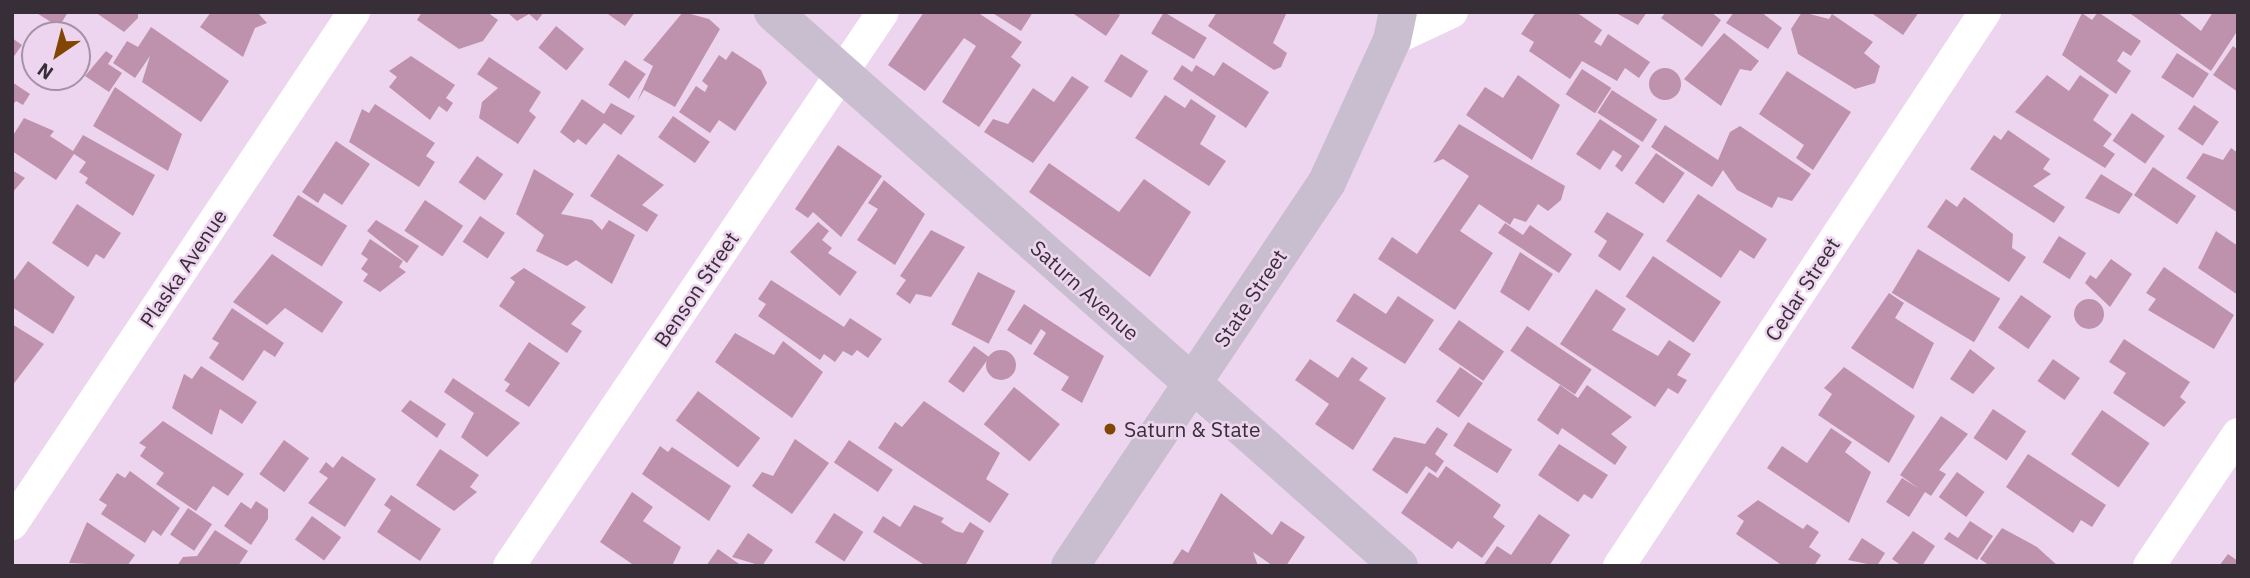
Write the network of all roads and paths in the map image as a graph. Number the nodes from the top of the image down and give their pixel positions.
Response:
1 (354, 12) edge
2 (773, 12) edge
3 (883, 12) edge
4 (1452, 12) edge
5 (1985, 12) edge
6 (1395, 26) edge
7 (841, 74) junction
8 (1191, 384) junction
9 (2238, 434) edge
10 (12, 524) edge
11 (509, 566) edge
12 (1070, 566) edge
13 (1399, 566) edge
14 (1619, 566) edge
15 (2149, 566) edge

1 - 10 street, Plaska Avenue
2 - 7 street, Saturn Avenue
3 - 7 street, Benson Street
4 - 6 street
5 - 14 street, Cedar Street
6 - 8 street, State Street
7 - 8 street, Saturn Avenue
7 - 11 street, Benson Street
8 - 12 street, State Street
8 - 13 street, Saturn Avenue
9 - 15 street

